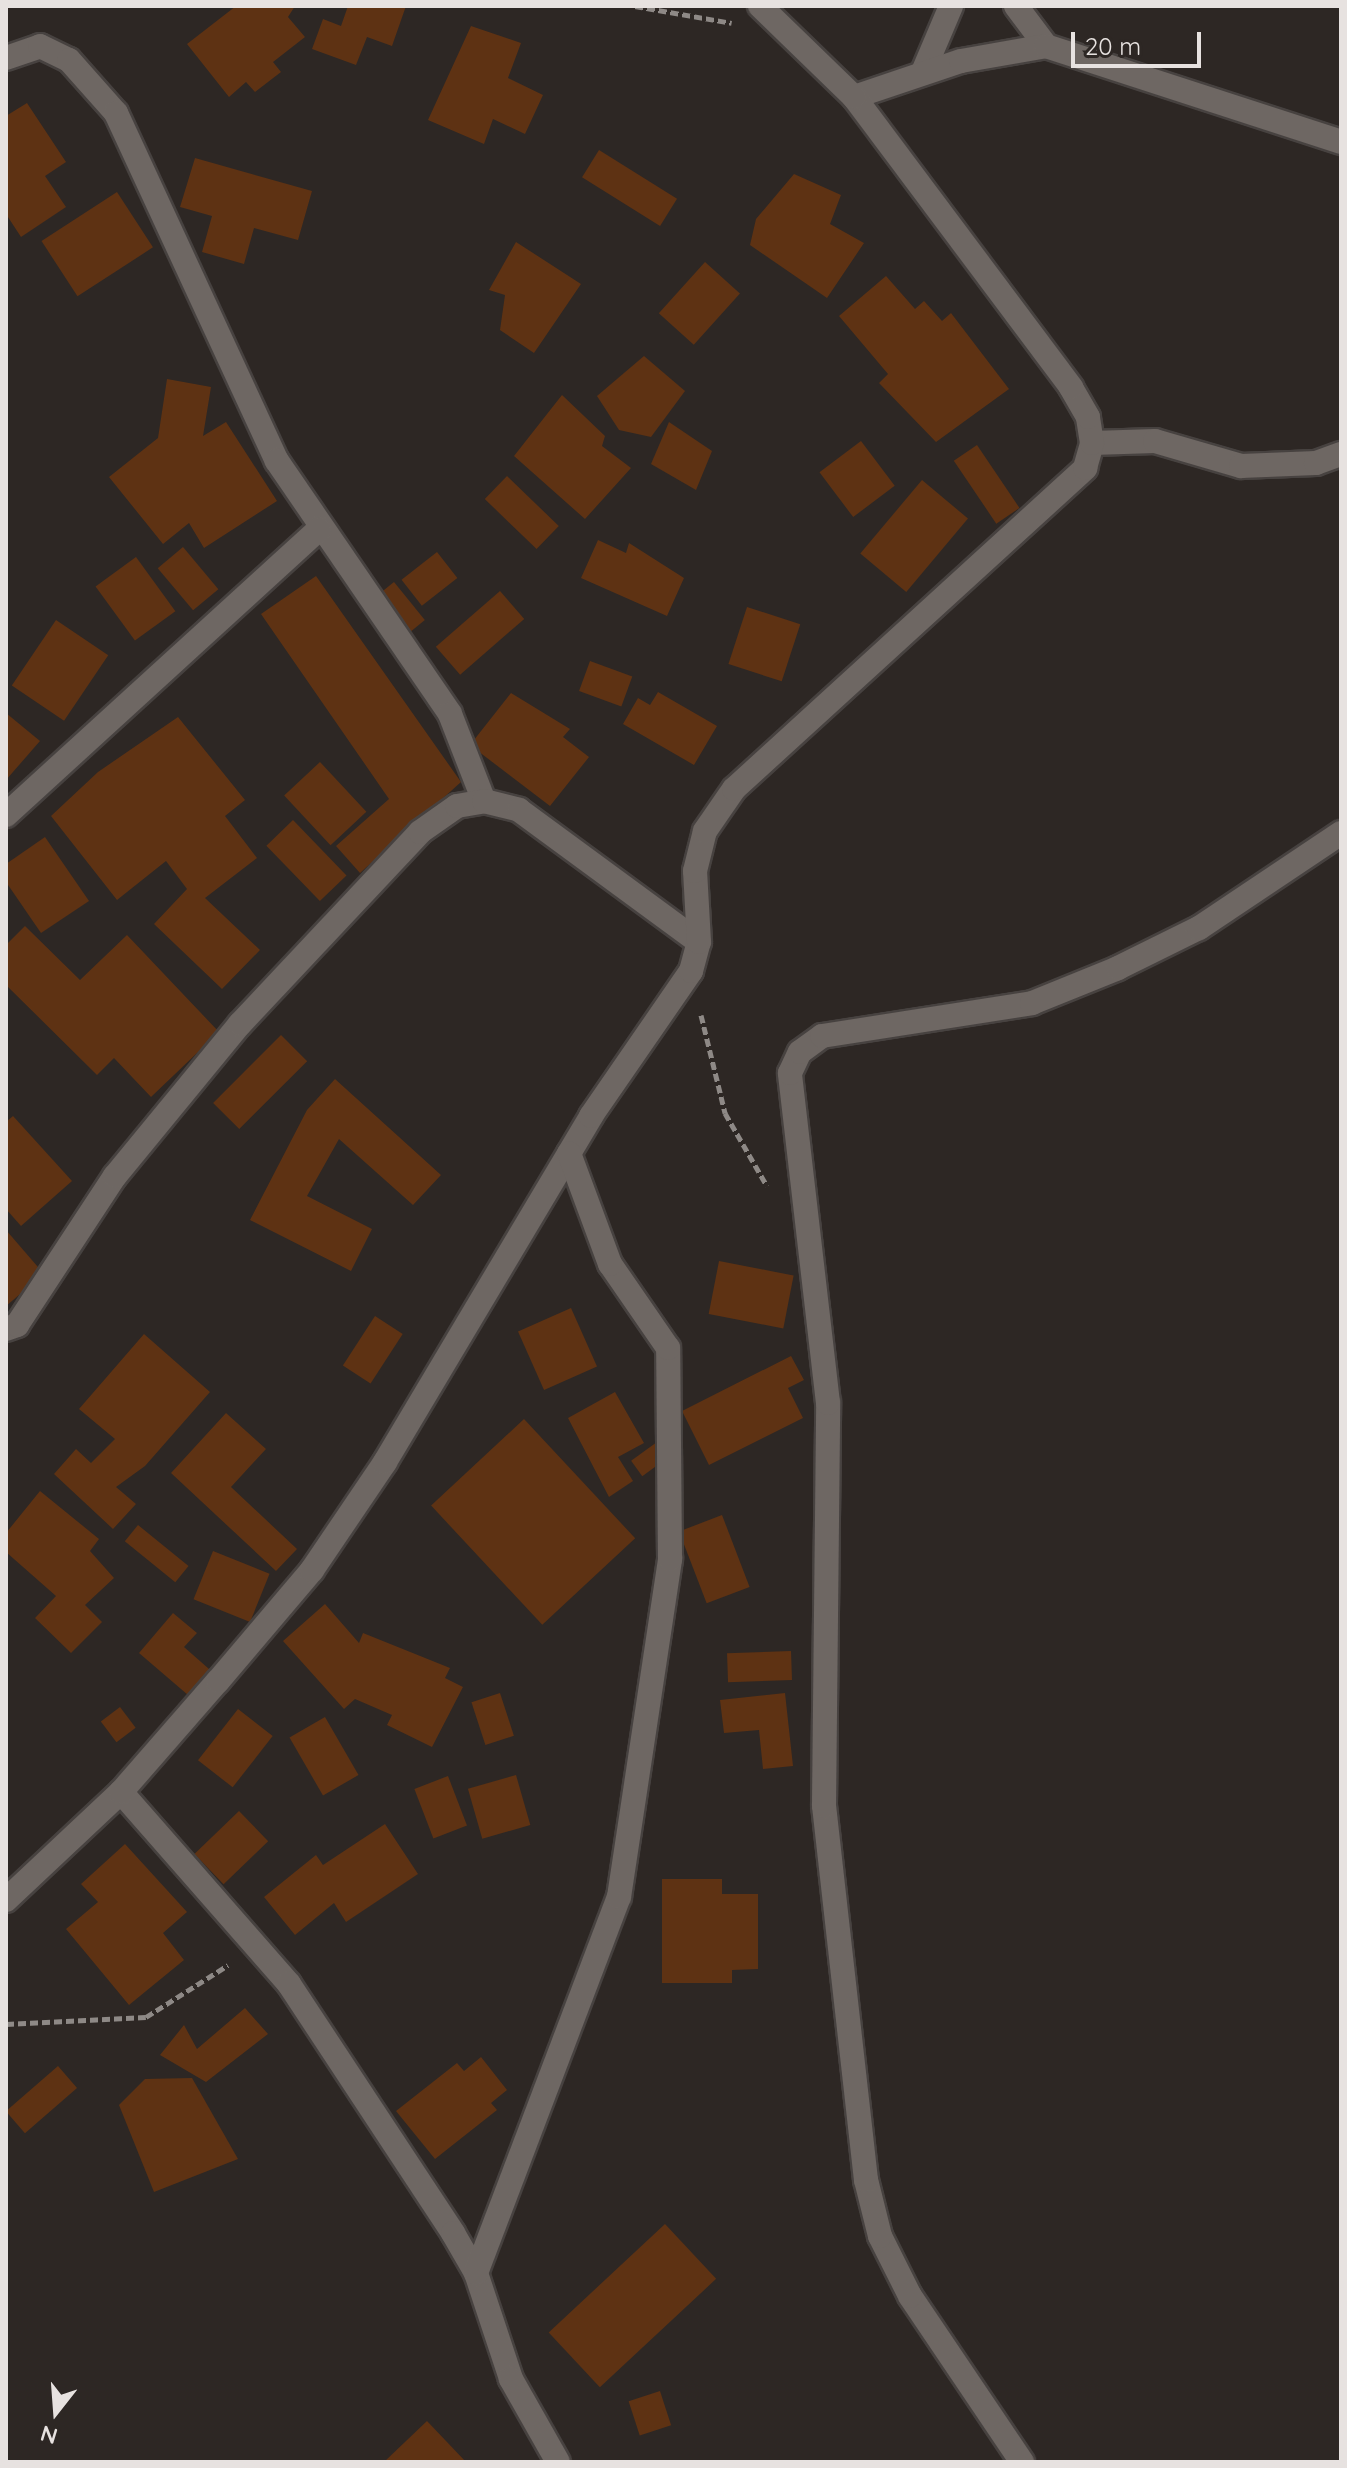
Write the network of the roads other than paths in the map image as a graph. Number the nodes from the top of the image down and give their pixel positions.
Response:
1 (760, 6) edge
2 (951, 6) edge
3 (1016, 6) edge
4 (1046, 46) junction
5 (6, 58) edge
6 (923, 72) junction
7 (854, 97) junction
8 (1341, 142) edge
9 (1092, 443) junction
10 (1341, 454) edge
11 (319, 529) junction
12 (484, 801) junction
13 (6, 815) edge
14 (1341, 833) edge
15 (699, 942) junction
16 (569, 1153) junction
17 (6, 1329) edge
18 (121, 1792) junction
19 (6, 1900) edge
20 (476, 2273) junction
21 (558, 2462) edge
22 (1022, 2462) edge

1 - 7 street
2 - 6 street
3 - 4 street
4 - 6 street
4 - 8 street
5 - 11 street
6 - 7 street
7 - 9 street
9 - 10 street
9 - 15 street
11 - 12 street
11 - 13 street
12 - 15 street
12 - 17 street
14 - 22 street
15 - 16 street
16 - 18 street
16 - 20 street
18 - 19 street
18 - 20 street
20 - 21 street

